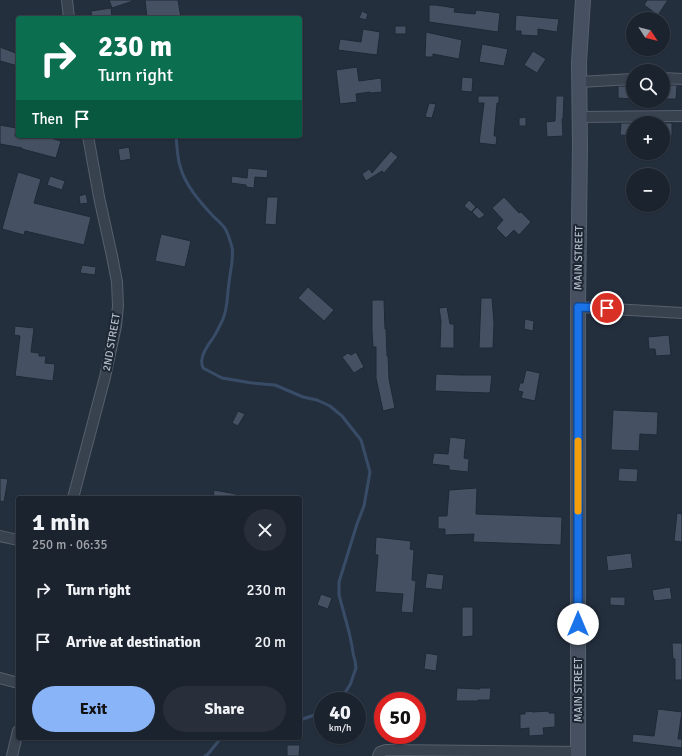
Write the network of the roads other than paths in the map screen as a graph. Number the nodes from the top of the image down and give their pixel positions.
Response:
1 (67, 0) edge
2 (583, 0) edge
3 (69, 16) edge
4 (670, 78) edge
5 (626, 79) edge
6 (682, 79) edge
7 (580, 82) junction
8 (682, 116) edge
9 (580, 117) junction
10 (88, 138) edge
11 (578, 307) junction
12 (682, 313) edge
13 (74, 496) edge
14 (0, 536) edge
15 (16, 540) edge
16 (0, 678) edge
17 (16, 682) edge
18 (16, 739) edge
19 (578, 754) edge
20 (12, 756) edge
21 (378, 756) edge

1 - 3 street
2 - 7 main road, MAIN STREET
4 - 6 street
5 - 7 street
7 - 9 main road, MAIN STREET
8 - 9 street
9 - 11 main road, MAIN STREET
10 - 13 street, 2ND STREET
11 - 12 street
11 - 19 main road, MAIN STREET
14 - 15 street
16 - 17 street
18 - 20 street
19 - 21 street

